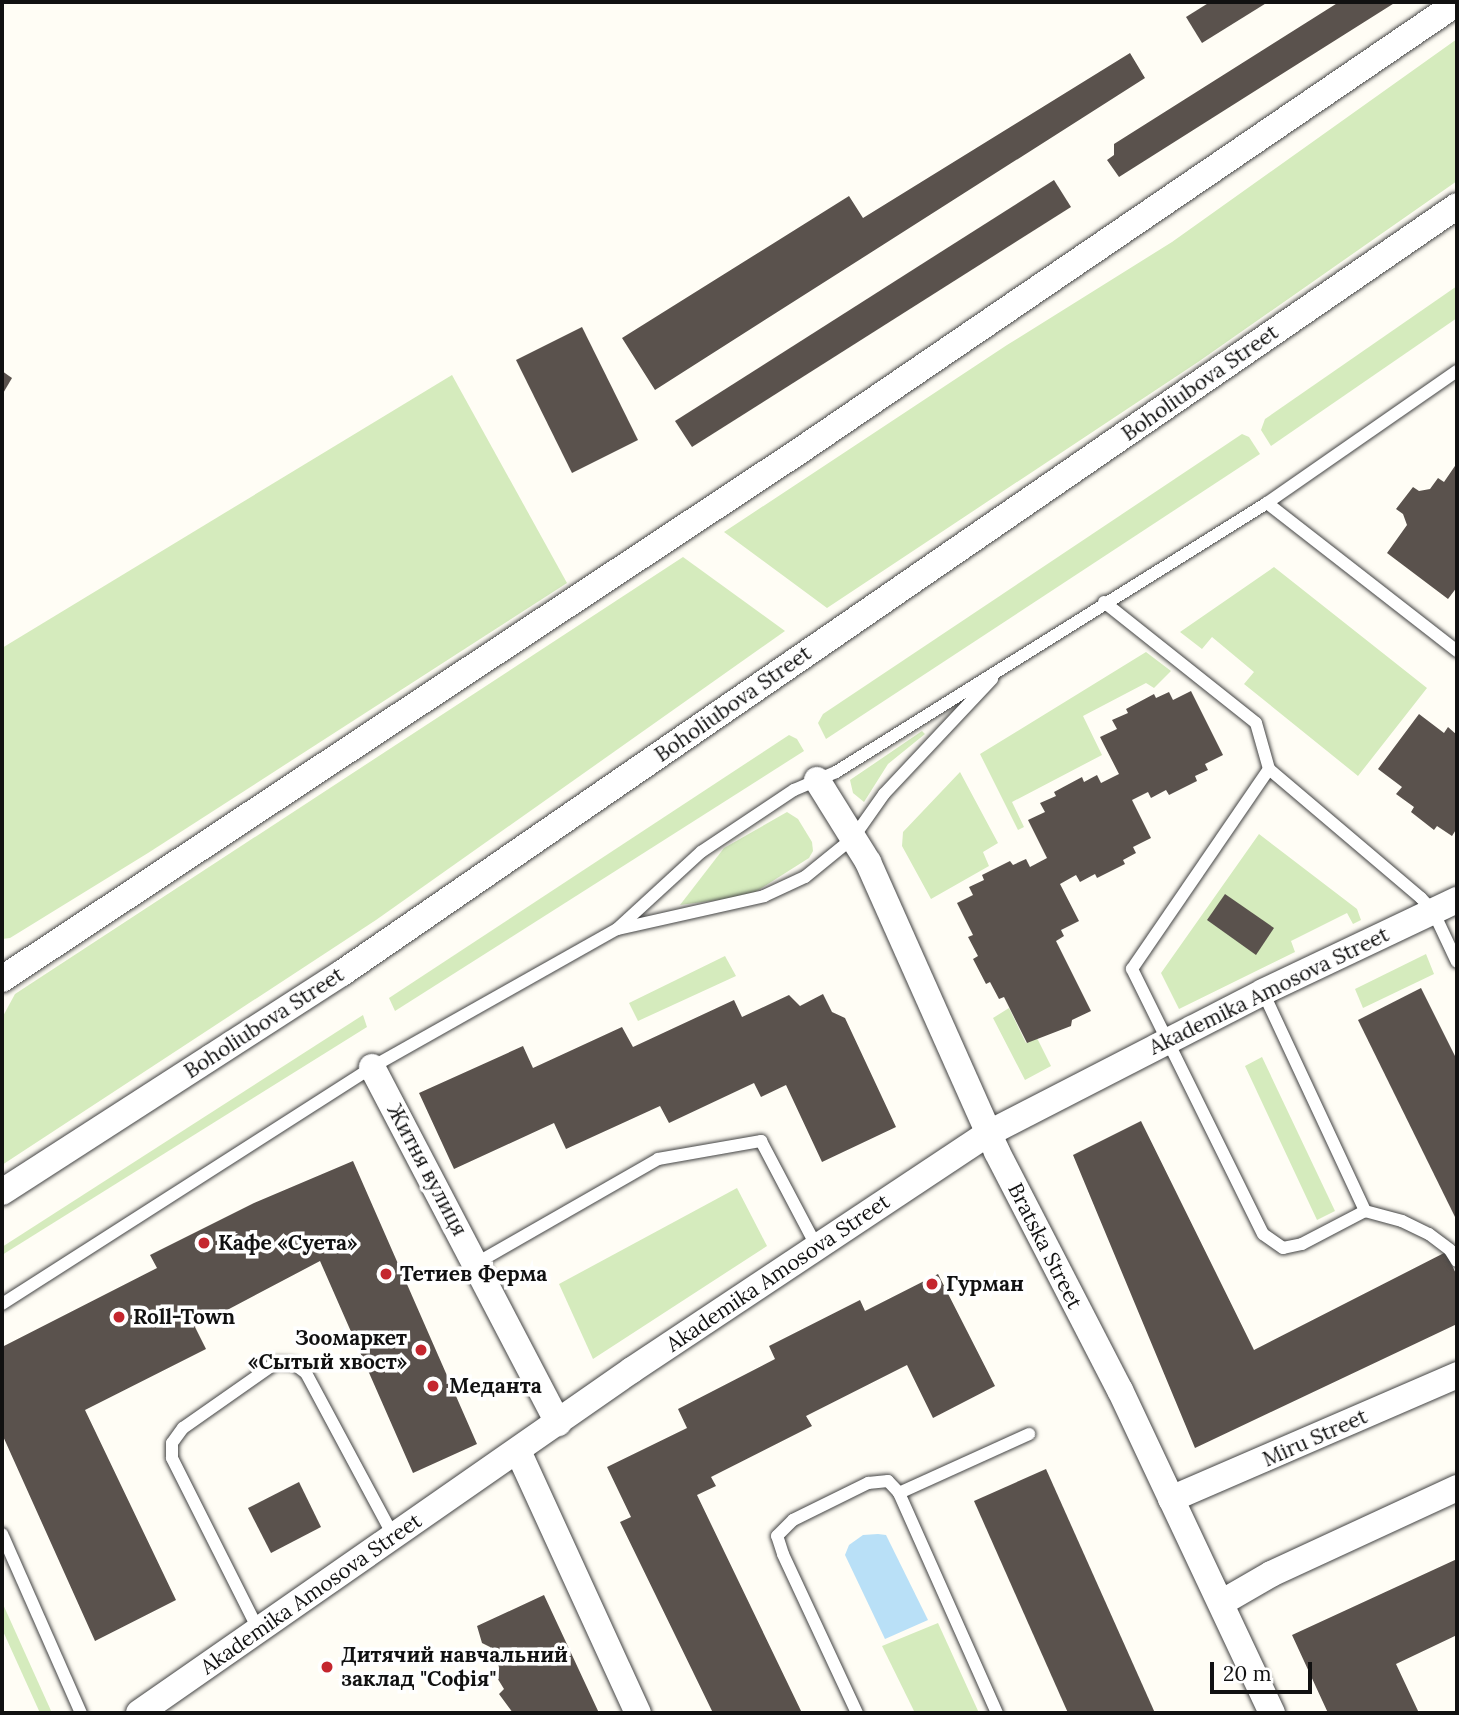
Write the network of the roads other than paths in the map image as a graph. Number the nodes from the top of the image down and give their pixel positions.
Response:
1 (1457, 3) edge
2 (1457, 206) edge
3 (1457, 371) edge
4 (1267, 503) junction
5 (1104, 602) junction
6 (1457, 651) edge
7 (1001, 668) junction
8 (1269, 769) junction
9 (817, 780) junction
10 (853, 838) junction
11 (1457, 900) edge
12 (1433, 911) junction
13 (617, 929) junction
14 (1457, 962) edge
15 (2, 979) edge
16 (1263, 992) junction
17 (1170, 1041) junction
18 (372, 1066) junction
19 (989, 1133) junction
20 (2, 1192) edge
21 (1365, 1211) junction
22 (817, 1247) junction
23 (1457, 1261) edge
24 (475, 1264) junction
25 (2, 1304) edge
26 (1457, 1375) edge
27 (558, 1423) junction
28 (1029, 1434) dead end
29 (518, 1451) junction
30 (1457, 1488) edge
31 (899, 1493) junction
32 (1171, 1499) junction
33 (2, 1534) edge
34 (394, 1537) junction
35 (1221, 1603) junction
36 (259, 1631) junction
37 (81, 1713) edge
38 (139, 1713) edge
39 (638, 1713) edge
40 (858, 1713) edge
41 (997, 1713) edge
42 (1272, 1713) edge

1 - 15 street
2 - 20 street, Boholiubova Street
3 - 4 lane
4 - 5 lane
4 - 6 lane
5 - 7 lane
5 - 8 lane
7 - 9 lane
7 - 10 lane
8 - 12 lane
8 - 17 lane
9 - 10 street, Bratska Street
9 - 13 lane
10 - 13 lane
10 - 19 street, Bratska Street
11 - 12 street, Akademika Amosova Street
12 - 14 lane
12 - 16 street, Akademika Amosova Street
13 - 18 lane
16 - 17 street, Akademika Amosova Street
16 - 21 lane
17 - 19 street, Akademika Amosova Street
17 - 21 lane
18 - 24 street, Житня вулиця
18 - 25 lane
19 - 22 street, Akademika Amosova Street
19 - 32 street, Bratska Street
21 - 23 lane
22 - 24 lane
22 - 27 street, Akademika Amosova Street
24 - 27 street, Житня вулиця
26 - 32 street, Miru Street
27 - 29 street, Akademika Amosova Street
28 - 31 lane
29 - 34 street, Akademika Amosova Street
29 - 39 street
30 - 35 street
31 - 40 lane
31 - 41 lane
32 - 35 street, Bratska Street
33 - 37 lane
34 - 36 street, Akademika Amosova Street
34 - 36 lane
35 - 42 street, Bratska Street
36 - 38 street, Akademika Amosova Street

